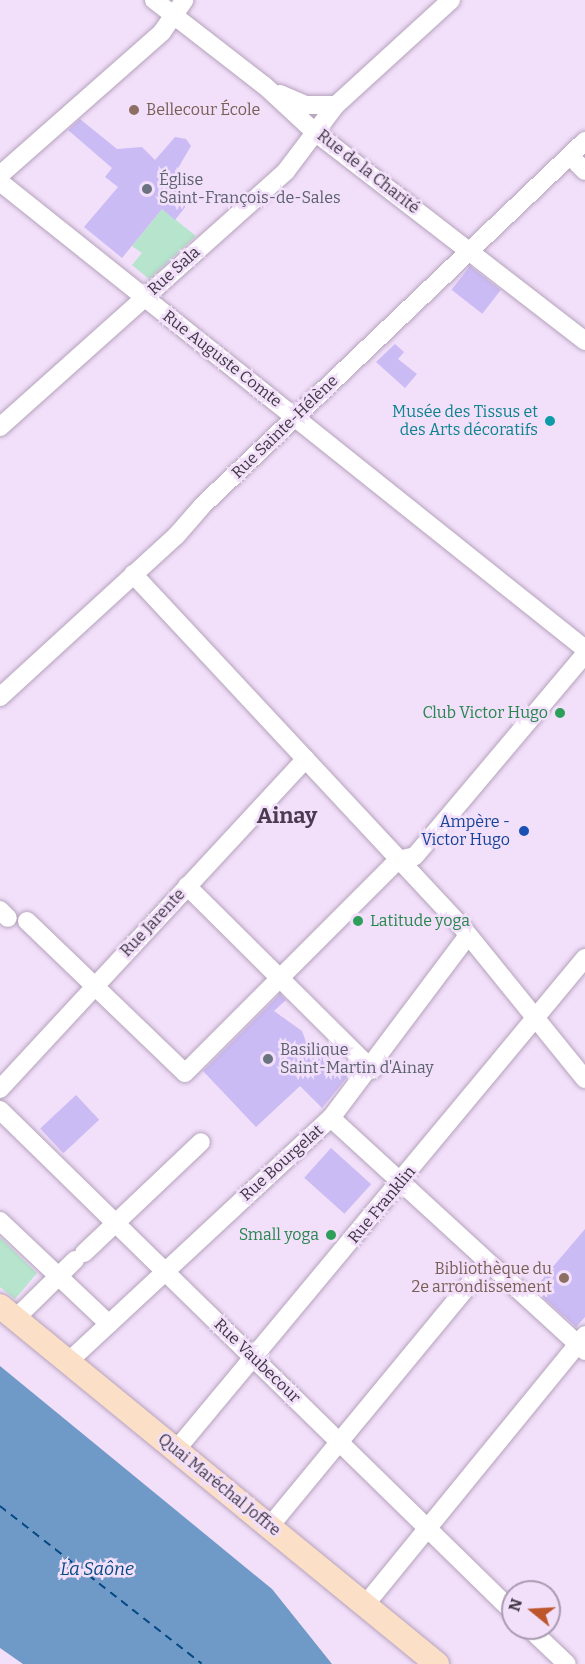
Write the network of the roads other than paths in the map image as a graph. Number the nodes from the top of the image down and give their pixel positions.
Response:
1 (154, 0) edge
2 (184, 0) edge
3 (451, 0) edge
4 (174, 15) junction
5 (265, 86) junction
6 (336, 105) junction
7 (316, 133) junction
8 (585, 141) edge
9 (570, 156) junction
10 (585, 171) edge
11 (0, 176) edge
12 (0, 182) edge
13 (469, 250) junction
14 (144, 297) junction
15 (585, 341) edge
16 (296, 418) junction
17 (0, 427) edge
18 (133, 574) junction
19 (585, 649) edge
20 (585, 654) edge
21 (0, 696) edge
22 (306, 759) junction
23 (398, 860) junction
24 (186, 886) junction
25 (27, 921) dead end
26 (467, 937) junction
27 (585, 958) edge
28 (279, 979) junction
29 (94, 987) junction
30 (536, 1019) junction
31 (372, 1070) junction
32 (585, 1079) edge
33 (0, 1089) edge
34 (0, 1110) edge
35 (331, 1118) junction
36 (201, 1142) dead end
37 (401, 1182) junction
38 (0, 1221) edge
39 (117, 1225) junction
40 (487, 1263) junction
41 (164, 1272) junction
42 (58, 1276) junction
43 (8, 1313) edge
44 (109, 1324) junction
45 (582, 1343) edge
46 (254, 1358) junction
47 (68, 1362) junction
48 (340, 1442) junction
49 (176, 1450) junction
50 (270, 1526) junction
51 (427, 1528) junction
52 (501, 1600) edge
53 (365, 1605) junction
54 (542, 1640) edge
55 (436, 1664) edge
56 (567, 1664) edge

1 - 4 street, Rue de la Charité
2 - 4 street
3 - 6 street, Rue Sala
4 - 5 street, Rue de la Charité
4 - 11 street
5 - 6 street
5 - 7 street, Rue de la Charité
6 - 7 street, Rue Sala
7 - 13 street, Rue de la Charité
7 - 14 street, Rue Sala
8 - 9 street, Rue Sainte-Hélène
9 - 10 street
9 - 13 street, Rue Sainte-Hélène
12 - 14 street, Rue Auguste Comte
13 - 15 street, Rue de la Charité
13 - 16 street, Rue Sainte-Hélène
14 - 16 street, Rue Auguste Comte
14 - 17 street, Rue Sala
16 - 18 street, Rue Sainte-Hélène
16 - 19 street, Rue Auguste Comte
18 - 21 street, Rue Sainte-Hélène
18 - 22 street
20 - 23 street
22 - 23 street
22 - 24 street, Rue Jarente
23 - 26 street
23 - 28 street
24 - 28 street
24 - 29 street, Rue Jarente
25 - 29 street
26 - 30 street
26 - 31 street, Rue Bourgelat
27 - 30 street, Rue Franklin
28 - 29 street
28 - 31 street
29 - 33 street, Rue Jarente
30 - 32 street
30 - 37 street, Rue Franklin
31 - 35 street, Rue Bourgelat
34 - 39 street, Rue Vaubecour
35 - 37 street
35 - 41 street, Rue Bourgelat
36 - 39 street
37 - 40 street
37 - 46 street, Rue Franklin
38 - 42 street
39 - 41 street, Rue Vaubecour
39 - 42 street
40 - 45 street
40 - 48 street
41 - 44 street, Rue Bourgelat
41 - 46 street, Rue Vaubecour
42 - 43 street
42 - 44 street
43 - 47 main road, Quai Maréchal Joffre
44 - 47 street, Rue Bourgelat
45 - 51 street
46 - 48 street, Rue Vaubecour
46 - 49 street, Rue Franklin
47 - 49 main road, Quai Maréchal Joffre
48 - 50 street
48 - 51 street, Rue Vaubecour
49 - 50 main road, Quai Maréchal Joffre
50 - 53 main road, Quai Maréchal Joffre
51 - 52 street, Rue Vaubecour
51 - 53 street
53 - 55 main road, Quai Maréchal Joffre
54 - 56 street

